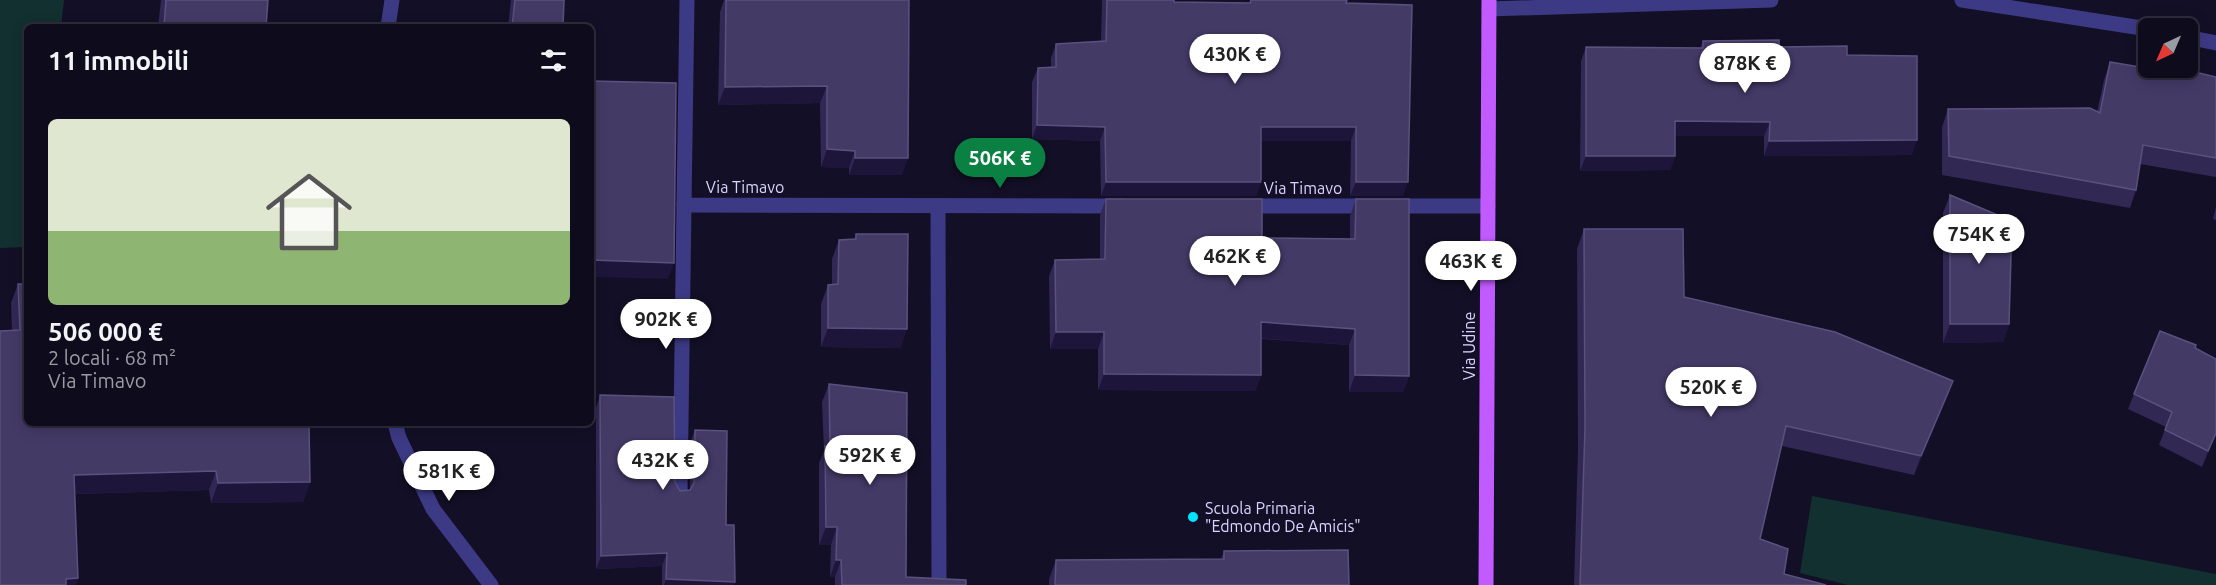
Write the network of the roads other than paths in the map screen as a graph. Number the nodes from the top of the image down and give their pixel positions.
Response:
1 (392, 0) edge
2 (687, 0) edge
3 (1771, 0) edge
4 (1962, 0) edge
5 (1489, 4) edge
6 (388, 24) edge
7 (2138, 27) edge
8 (2198, 39) edge
9 (2216, 43) edge
10 (684, 205) junction
11 (938, 206) junction
12 (1138, 206) edge
13 (1232, 206) edge
14 (1488, 206) junction
15 (396, 426) edge
16 (680, 495) edge
17 (491, 585) edge
18 (939, 585) edge
19 (1486, 585) edge

1 - 6 street
2 - 10 street, Via Timavo
3 - 5 street
4 - 7 street
5 - 14 main road, Via Udine
8 - 9 street
10 - 11 street, Via Timavo
10 - 16 street
11 - 12 street, Via Timavo
11 - 18 street
13 - 14 street, Via Timavo
14 - 19 main road, Via Udine
15 - 17 street

